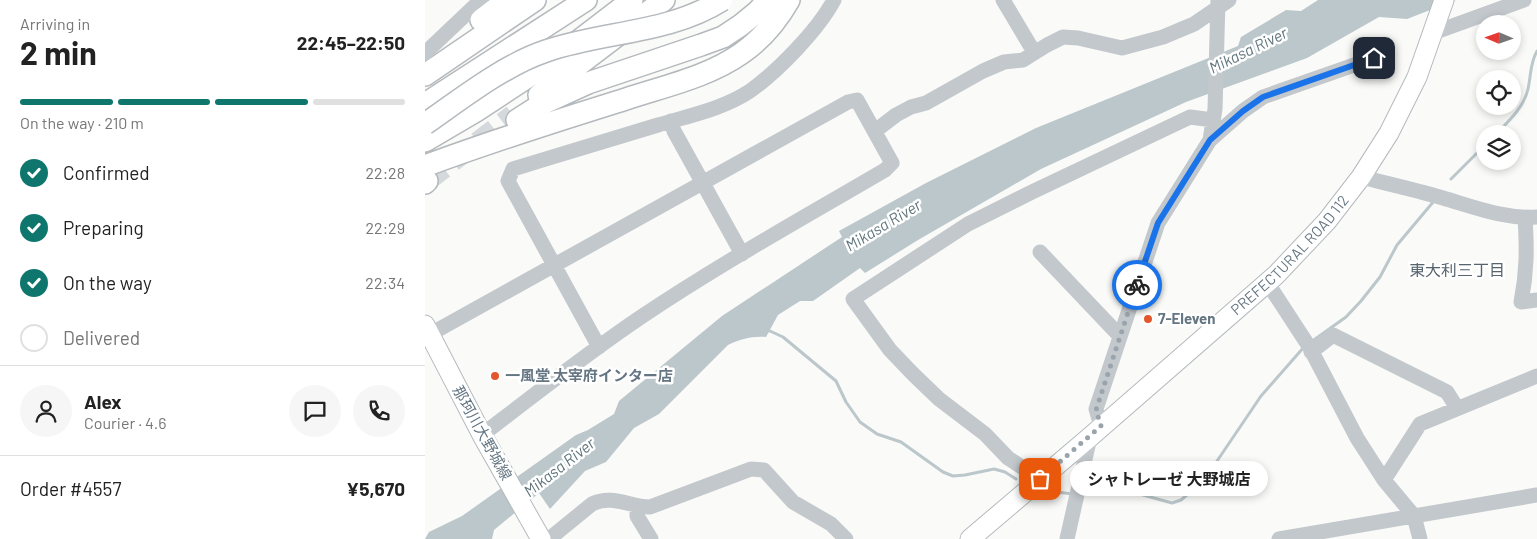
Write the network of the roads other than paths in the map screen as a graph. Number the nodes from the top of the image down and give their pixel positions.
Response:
1 (481, 0) edge
2 (507, 0) edge
3 (535, 0) edge
4 (562, 0) edge
5 (586, 0) edge
6 (632, 0) edge
7 (664, 0) edge
8 (722, 0) edge
9 (768, 0) edge
10 (789, 0) edge
11 (835, 0) edge
12 (1003, 0) edge
13 (1444, 0) edge
14 (1524, 0) edge
15 (1221, 6) edge
16 (1435, 28) junction
17 (1035, 52) junction
18 (425, 53) edge
19 (1374, 58) dead end
20 (425, 66) edge
21 (425, 75) edge
22 (425, 103) edge
23 (1214, 115) junction
24 (671, 121) junction
25 (425, 124) edge
26 (875, 131) junction
27 (1210, 140) junction
28 (425, 142) edge
29 (426, 177) edge
30 (1361, 177) junction
31 (702, 182) junction
32 (1531, 217) edge
33 (1040, 252) dead end
34 (742, 254) junction
35 (553, 265) junction
36 (1267, 282) junction
37 (1537, 300) edge
38 (427, 332) edge
39 (1120, 334) junction
40 (599, 347) junction
41 (1309, 347) junction
42 (1537, 376) edge
43 (1457, 408) junction
44 (1095, 432) junction
45 (482, 435) junction
46 (1040, 479) junction
47 (1384, 480) junction
48 (1537, 494) edge
49 (637, 506) junction
50 (1414, 516) junction
51 (1348, 528) junction
52 (543, 538) edge
53 (651, 539) edge
54 (846, 539) edge
55 (970, 539) edge
56 (1067, 539) edge
57 (1279, 539) edge
58 (1360, 539) edge
59 (1420, 539) edge

1 - 18 street
2 - 20 highway
3 - 21 highway
4 - 22 highway
5 - 22 highway
6 - 28 highway
7 - 9 highway
8 - 25 highway, bridge
10 - 29 highway
11 - 24 street
12 - 17 street
13 - 16 main road, PREFECTURAL ROAD 112
14 - 16 street
15 - 17 street
15 - 23 street
16 - 30 main road, PREFECTURAL ROAD 112
17 - 26 street
19 - 27 street
23 - 27 street
23 - 46 street
24 - 31 street
24 - 35 street
26 - 31 street
26 - 34 street
27 - 39 street
30 - 32 street
30 - 36 main road, PREFECTURAL ROAD 112
31 - 34 street
31 - 35 street
32 - 37 street
33 - 39 street
34 - 40 street
35 - 38 street
35 - 40 street
36 - 41 street
36 - 44 main road, PREFECTURAL ROAD 112
38 - 45 main road, 那珂川大野城線
39 - 44 street
40 - 45 street
41 - 43 street
41 - 47 street
42 - 43 street
43 - 47 street
44 - 46 main road, PREFECTURAL ROAD 112
44 - 56 street
45 - 52 main road, 那珂川大野城線
46 - 55 main road, PREFECTURAL ROAD 112
47 - 50 street
48 - 50 street
49 - 52 street
49 - 53 street
49 - 54 street
50 - 51 street
50 - 59 street
51 - 57 street
51 - 58 street

